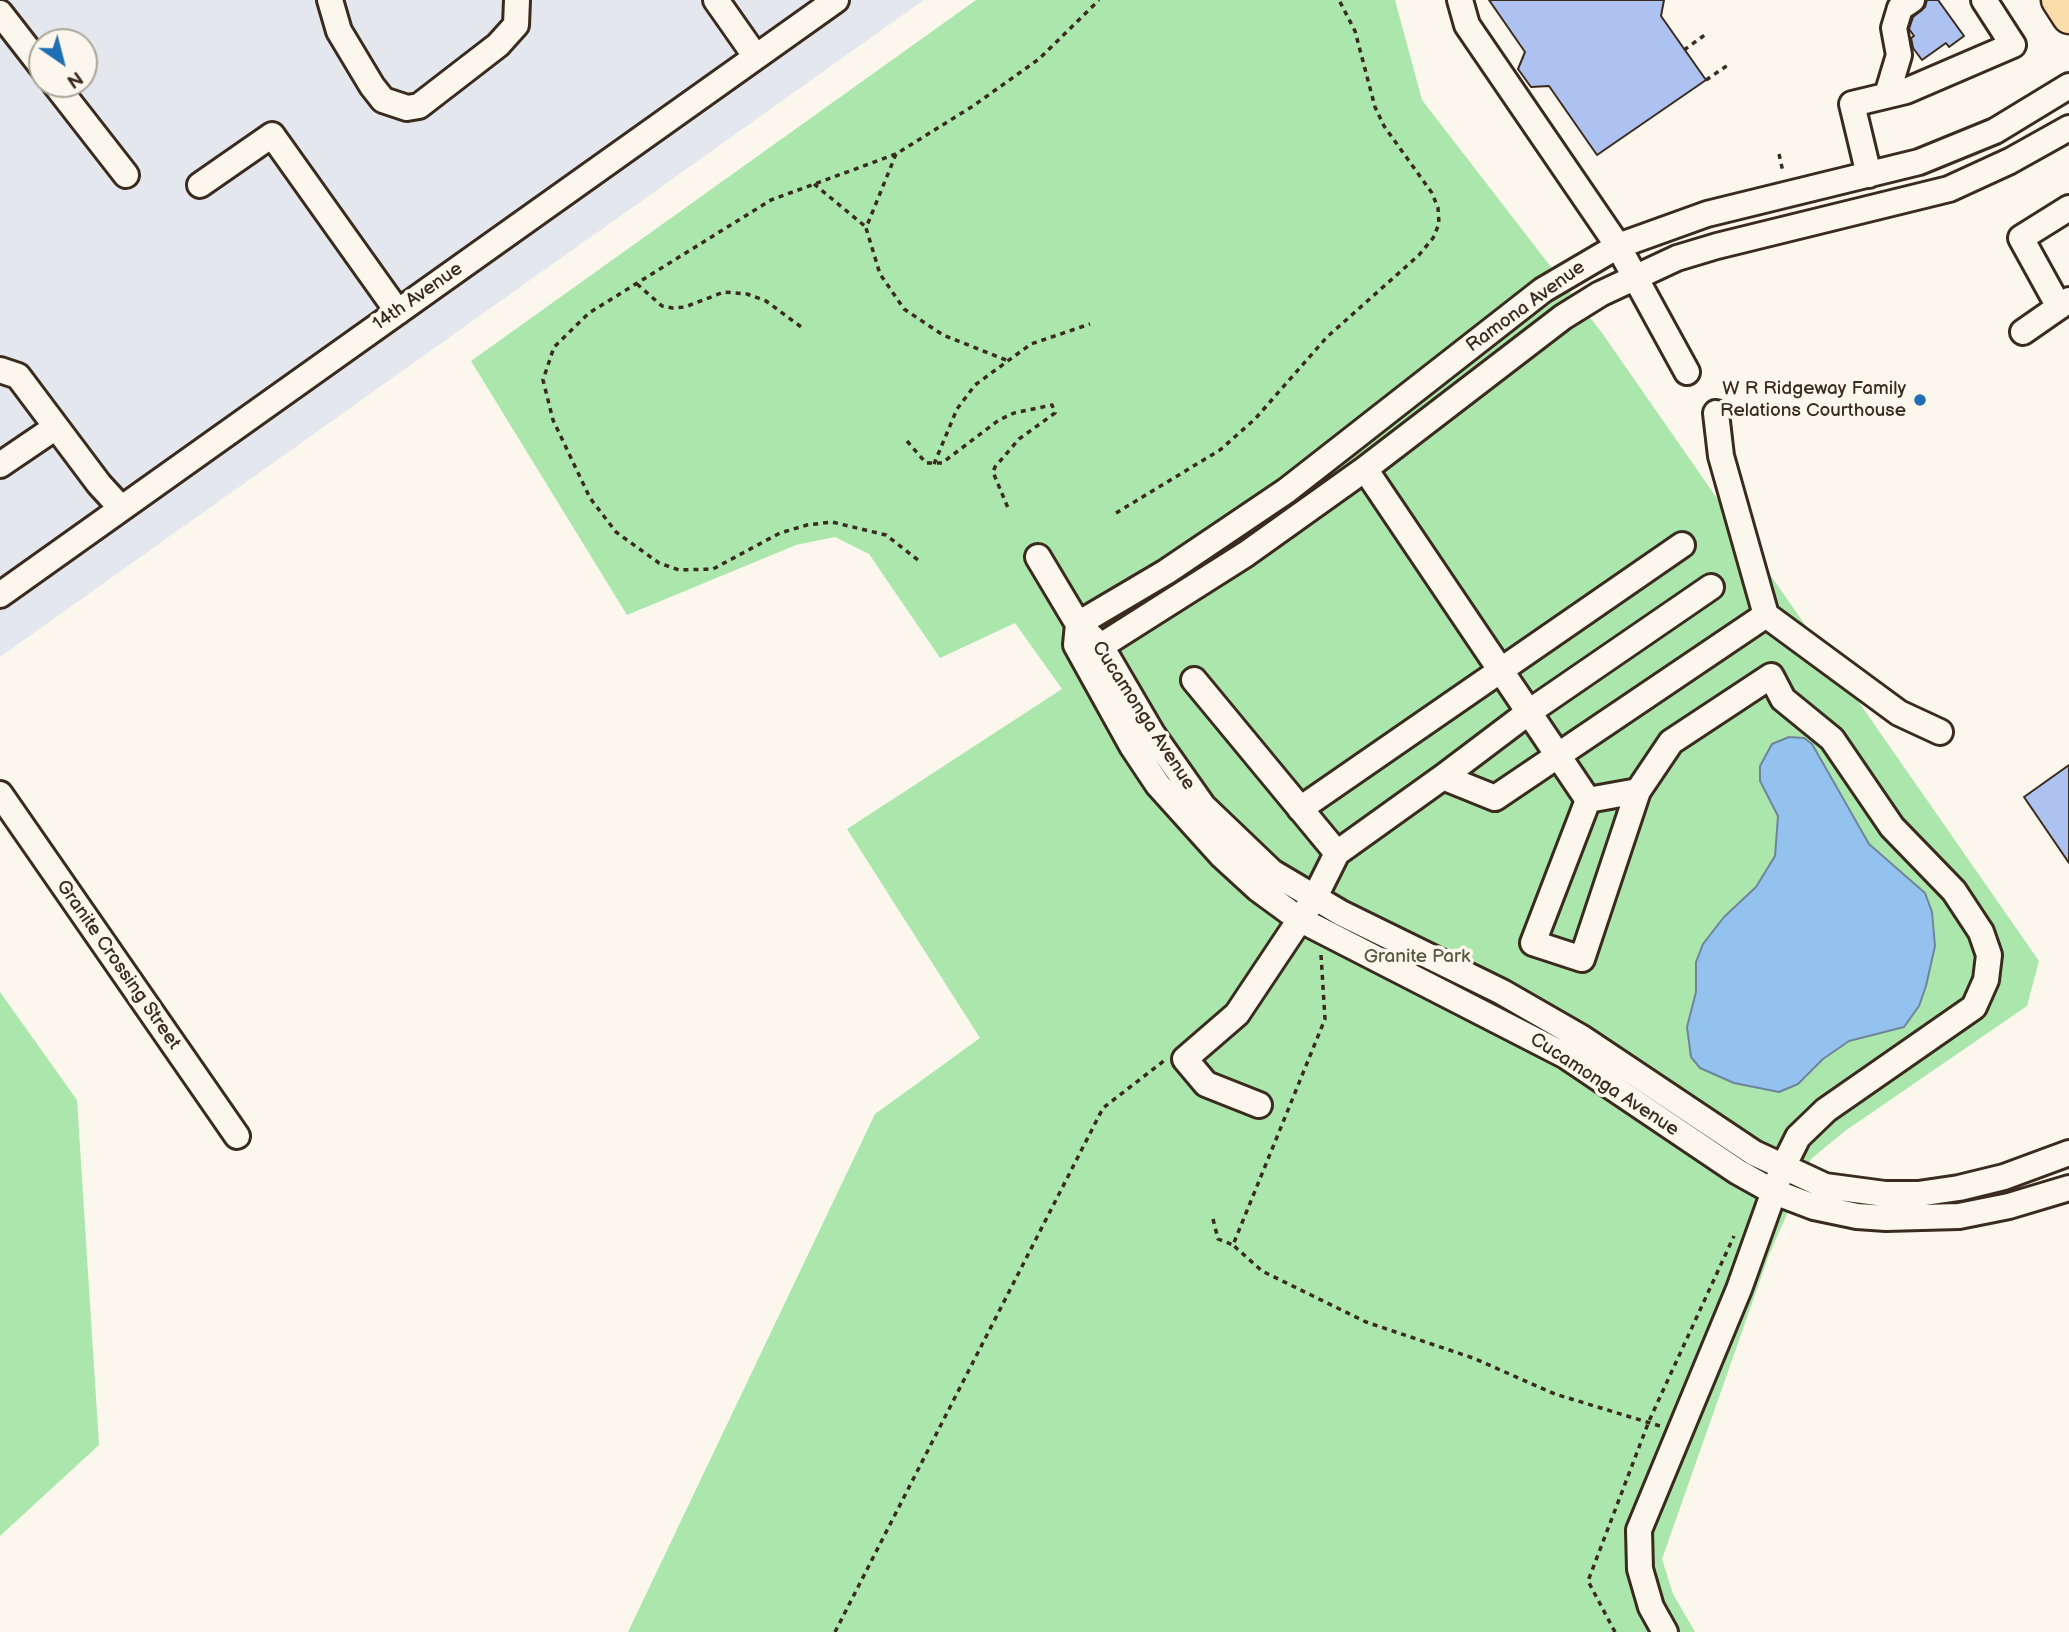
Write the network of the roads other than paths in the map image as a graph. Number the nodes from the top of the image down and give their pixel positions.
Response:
1 (330, 0) edge
2 (517, 0) edge
3 (716, 0) edge
4 (836, 0) edge
5 (1460, 0) edge
6 (1912, 0) edge
7 (1984, 0) edge
8 (2058, 0) edge
9 (0, 13) edge
10 (2069, 17) edge
11 (28, 49) edge
12 (756, 57) junction
13 (2069, 86) edge
14 (1887, 95) junction
15 (66, 98) edge
16 (2069, 128) edge
17 (126, 175) dead end
18 (1869, 175) junction
19 (200, 186) dead end
20 (2066, 217) edge
21 (1618, 246) junction
22 (1635, 277) junction
23 (2064, 303) edge
24 (398, 312) junction
25 (2023, 332) dead end
26 (0, 370) edge
27 (1687, 372) dead end
28 (1716, 413) dead end
29 (56, 427) junction
30 (0, 465) edge
31 (1365, 469) junction
32 (121, 508) junction
33 (1682, 545) dead end
34 (1038, 557) dead end
35 (1711, 587) dead end
36 (0, 595) edge
37 (1766, 615) junction
38 (1077, 635) junction
39 (1101, 646) junction
40 (1500, 668) junction
41 (1194, 680) dead end
42 (1529, 712) junction
43 (1940, 732) dead end
44 (1558, 756) junction
45 (1443, 776) junction
46 (1639, 791) junction
47 (0, 794) edge
48 (1588, 800) junction
49 (1300, 809) junction
50 (1337, 853) junction
51 (1315, 897) junction
52 (1299, 919) junction
53 (1259, 1105) dead end
54 (237, 1136) dead end
55 (2069, 1153) edge
56 (1777, 1180) junction
57 (2069, 1188) edge
58 (1664, 1632) edge

1 - 2 street
3 - 12 street
4 - 12 street, 14th Avenue
5 - 21 street
6 - 14 street
7 - 14 street
8 - 10 main road
9 - 11 street
12 - 24 street, 14th Avenue
13 - 18 street, Ramona Avenue
14 - 18 street
15 - 17 street
16 - 22 street, Ramona Avenue
18 - 21 street, Ramona Avenue
19 - 24 street
20 - 23 street
21 - 22 street
21 - 38 street, Ramona Avenue
22 - 27 street
22 - 31 street, Ramona Avenue
23 - 25 street
24 - 32 street, 14th Avenue
26 - 29 street
28 - 37 street
29 - 30 street
29 - 32 street
31 - 39 street, Ramona Avenue
31 - 40 street
32 - 36 street, 14th Avenue
33 - 40 street
34 - 38 street
35 - 42 street
37 - 43 street
37 - 44 street
38 - 39 street, Cucamonga Avenue
38 - 52 street, Cucamonga Avenue
39 - 51 street, Cucamonga Avenue
40 - 42 street
40 - 49 street
41 - 49 street
42 - 44 street
42 - 45 street
44 - 45 street
44 - 48 street
45 - 50 street
46 - 48 street
46 - 48 street
46 - 56 street
47 - 54 street, Granite Crossing Street
49 - 50 street
50 - 51 street
51 - 52 street
51 - 56 street, Cucamonga Avenue
52 - 53 street
52 - 56 street, Cucamonga Avenue
55 - 56 street, Cucamonga Avenue
56 - 57 street, Cucamonga Avenue
56 - 58 street

